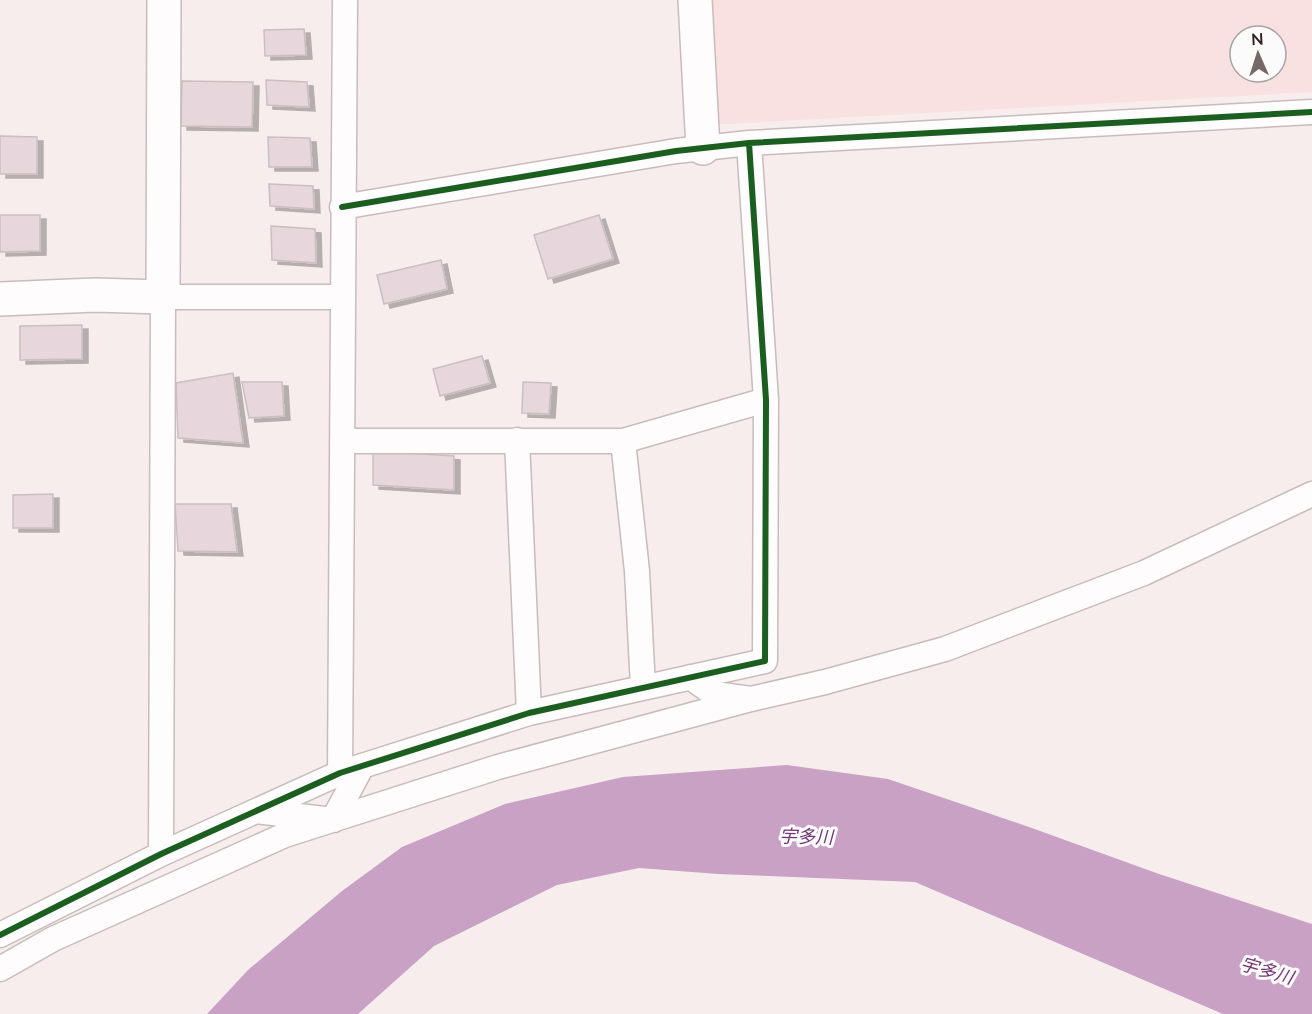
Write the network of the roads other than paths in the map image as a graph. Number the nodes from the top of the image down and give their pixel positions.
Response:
1 (164, 0) edge
2 (345, 0) edge
3 (695, 0) edge
4 (1312, 112) edge
5 (749, 143) junction
6 (703, 148) junction
7 (342, 207) junction
8 (163, 297) junction
9 (342, 297) junction
10 (0, 298) edge
11 (766, 400) junction
12 (517, 440) junction
13 (342, 441) junction
14 (623, 441) junction
15 (1312, 494) edge
16 (690, 677) junction
17 (644, 688) junction
18 (751, 699) junction
19 (529, 713) junction
20 (351, 770) junction
21 (256, 811) junction
22 (333, 820) junction
23 (161, 854) junction
24 (0, 934) edge
25 (0, 969) edge

1 - 8 street
2 - 7 street
3 - 6 street
4 - 5 street
5 - 6 street
5 - 11 street
6 - 7 street
7 - 9 street
8 - 9 street
8 - 10 street
8 - 23 street
9 - 13 street
11 - 14 street
11 - 16 street
12 - 13 street
12 - 14 street
12 - 19 street
13 - 20 street
14 - 17 street
15 - 18 street
16 - 17 street
16 - 18 street
17 - 19 street
18 - 22 street
19 - 20 street
20 - 21 street
20 - 22 street
21 - 22 street
21 - 23 street
22 - 25 street
23 - 24 street

